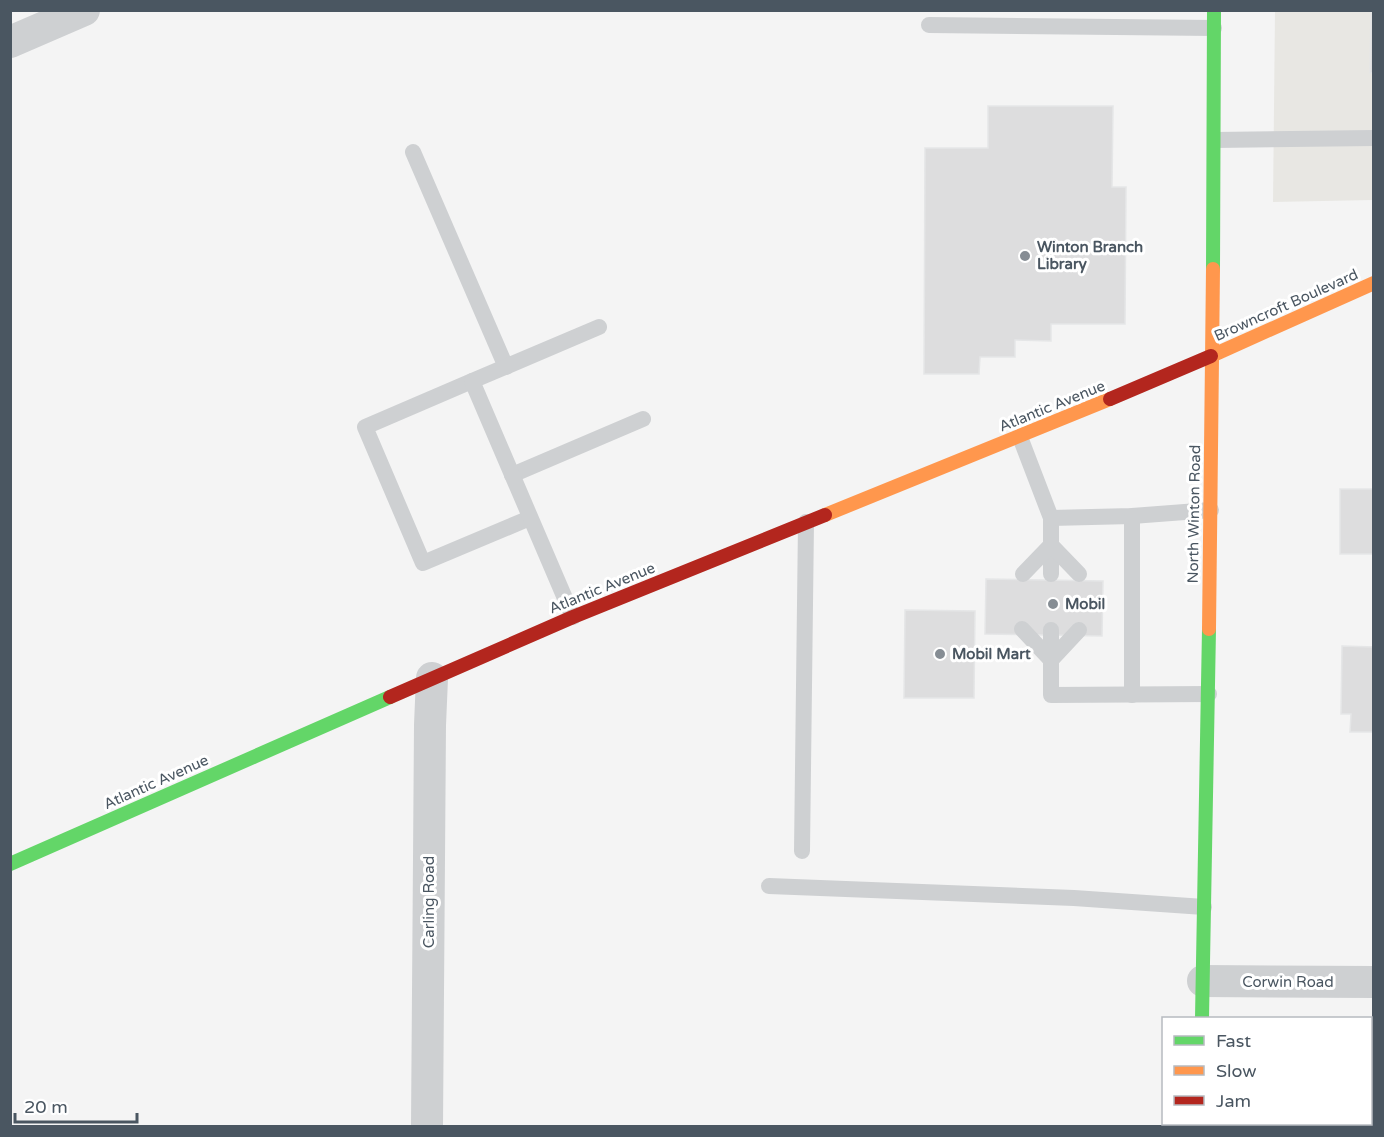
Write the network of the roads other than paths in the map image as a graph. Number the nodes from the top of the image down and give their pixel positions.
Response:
1 (84, 10) edge
2 (1214, 10) edge
3 (929, 25) dead end
4 (1214, 28) junction
5 (10, 42) edge
6 (1374, 138) edge
7 (1215, 140) junction
8 (413, 152) dead end
9 (1374, 284) edge
10 (599, 327) dead end
11 (1211, 356) junction
12 (506, 367) junction
13 (472, 381) junction
14 (643, 419) dead end
15 (1020, 437) junction
16 (512, 475) junction
17 (1211, 510) junction
18 (1132, 516) junction
19 (531, 518) junction
20 (1051, 518) junction
21 (806, 522) junction
22 (1051, 545) junction
23 (1023, 574) dead end
24 (1051, 574) dead end
25 (1079, 574) dead end
26 (573, 617) junction
27 (1022, 629) dead end
28 (1051, 630) dead end
29 (1079, 630) dead end
30 (1051, 660) junction
31 (432, 678) junction
32 (1209, 694) junction
33 (1132, 695) junction
34 (802, 851) dead end
35 (10, 864) edge
36 (769, 886) dead end
37 (1204, 907) junction
38 (1203, 981) junction
39 (1374, 982) edge
40 (1202, 1017) edge
41 (427, 1126) edge

1 - 5 street
2 - 4 main road, North Winton Road
3 - 4 lane
4 - 7 main road, North Winton Road
6 - 7 lane
7 - 11 main road, North Winton Road
8 - 12 lane
9 - 11 main road, Browncroft Boulevard
10 - 12 lane
11 - 15 main road, Atlantic Avenue
11 - 17 main road, North Winton Road
12 - 13 lane
13 - 16 lane
13 - 19 lane
14 - 16 lane
15 - 20 lane
15 - 21 main road, Atlantic Avenue
16 - 19 lane
17 - 18 lane
17 - 32 main road, North Winton Road
18 - 20 lane
18 - 33 lane
19 - 26 lane
20 - 22 lane
21 - 26 main road, Atlantic Avenue
21 - 34 lane
22 - 23 lane
22 - 24 lane
22 - 25 lane
26 - 31 main road, Atlantic Avenue
27 - 30 lane
28 - 30 lane
29 - 30 lane
30 - 33 lane
31 - 35 main road, Atlantic Avenue
31 - 41 street, Carling Road
32 - 33 lane
32 - 37 main road, North Winton Road
36 - 37 lane
37 - 38 main road, North Winton Road
38 - 39 street, Corwin Road
38 - 40 main road, North Winton Road

